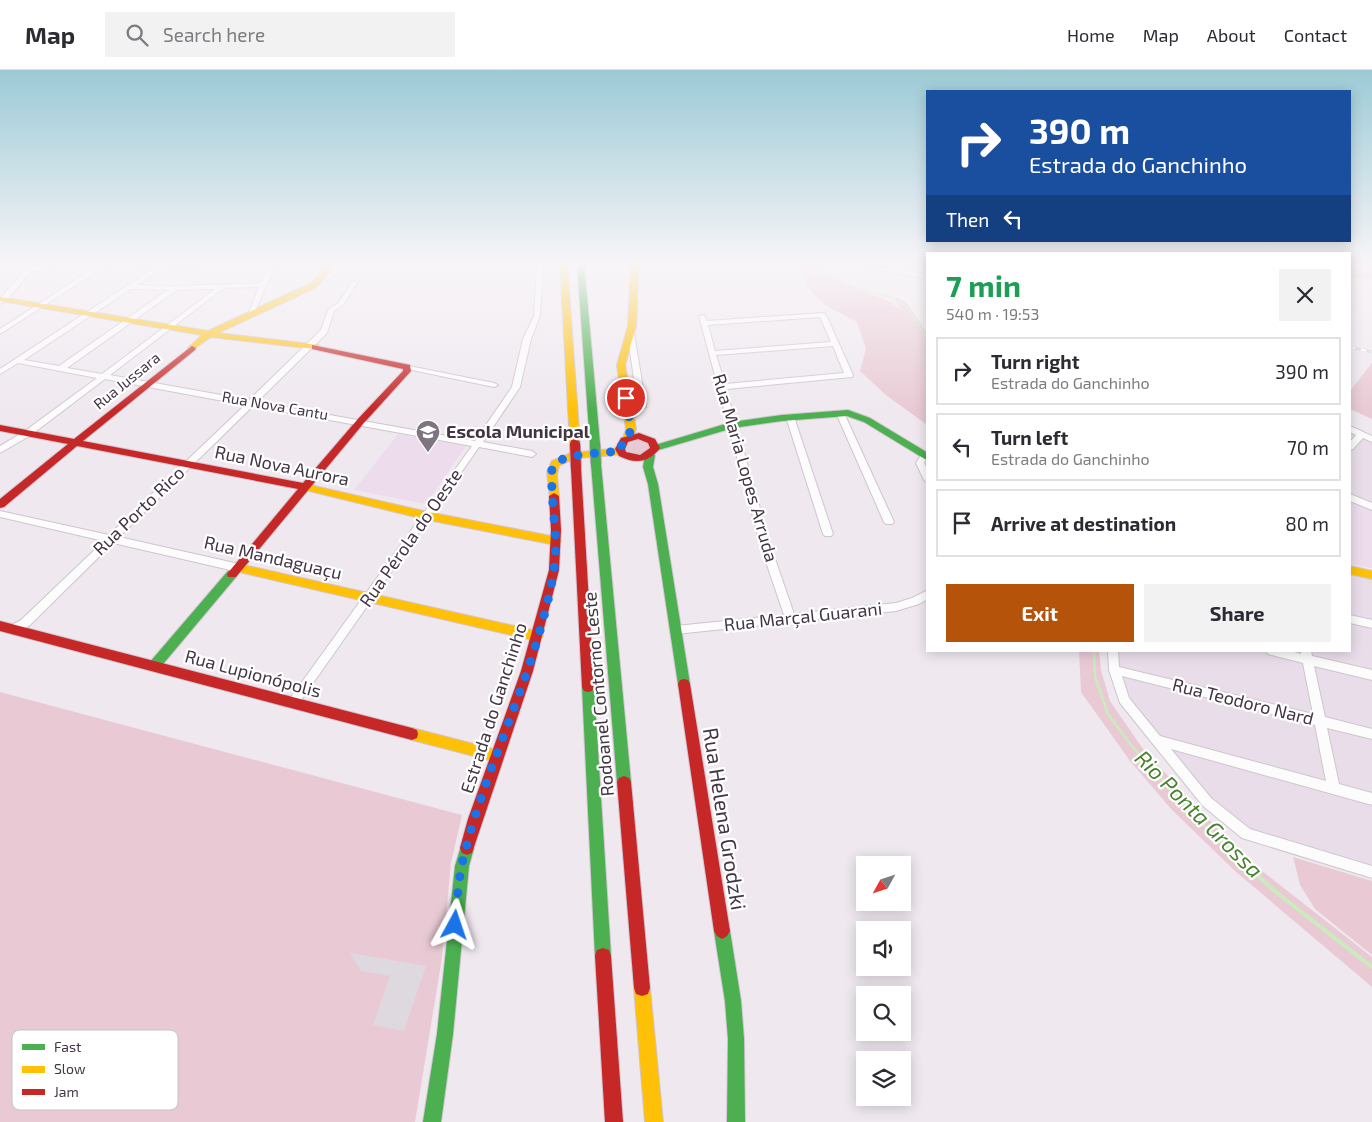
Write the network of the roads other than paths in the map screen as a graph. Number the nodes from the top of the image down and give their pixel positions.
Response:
1 (32, 312) edge
2 (77, 312) edge
3 (91, 312) edge
4 (141, 312) edge
5 (189, 312) edge
6 (252, 312) edge
7 (257, 312) edge
8 (330, 312) edge
9 (537, 312) edge
10 (566, 312) edge
11 (584, 312) edge
12 (631, 312) edge
13 (88, 314) junction
14 (251, 315) junction
15 (129, 321) junction
16 (170, 327) junction
17 (0, 332) edge
18 (209, 334) junction
19 (836, 344) junction
20 (310, 346) junction
21 (712, 353) junction
22 (18, 360) junction
23 (405, 366) junction
24 (60, 369) junction
25 (0, 372) edge
26 (104, 377) junction
27 (148, 384) junction
28 (494, 385) dead end
29 (722, 387) junction
30 (251, 402) junction
31 (840, 413) junction
32 (790, 417) junction
33 (360, 422) junction
34 (732, 425) junction
35 (0, 428) edge
36 (1351, 429) edge
37 (28, 433) junction
38 (633, 434) junction
39 (1362, 434) junction
40 (1372, 439) edge
41 (75, 443) junction
42 (478, 443) junction
43 (1351, 446) edge
44 (655, 448) junction
45 (0, 450) edge
46 (621, 451) junction
47 (532, 454) dead end
48 (926, 457) edge
49 (635, 459) junction
50 (186, 464) junction
51 (926, 476) edge
52 (306, 487) junction
53 (1351, 497) edge
54 (0, 504) edge
55 (1372, 507) edge
56 (0, 514) edge
57 (428, 516) junction
58 (889, 522) dead end
59 (659, 524) junction
60 (828, 534) dead end
61 (110, 539) junction
62 (556, 541) junction
63 (239, 568) junction
64 (1351, 570) edge
65 (1372, 575) edge
66 (926, 595) edge
67 (369, 597) junction
68 (790, 618) junction
69 (1351, 619) edge
70 (1372, 624) edge
71 (0, 626) edge
72 (20, 628) junction
73 (676, 630) junction
74 (537, 636) junction
75 (1113, 652) edge
76 (1281, 652) edge
77 (1307, 655) edge
78 (154, 666) junction
79 (1114, 670) junction
80 (1372, 675) edge
81 (293, 703) junction
82 (1320, 720) junction
83 (1372, 734) edge
84 (1156, 740) junction
85 (497, 756) junction
86 (1334, 788) junction
87 (1372, 799) edge
88 (1372, 872) edge
89 (432, 1122) edge
90 (614, 1122) edge
91 (654, 1122) edge
92 (736, 1122) edge

1 - 17 street
2 - 13 main road
3 - 13 street
4 - 15 street
5 - 16 street
6 - 14 street
7 - 14 main road, Rua Jussara
8 - 20 street, Rua Porto Rico
9 - 42 street, Rua Pérola do Oeste
10 - 90 main road, Rodoanel Contorno Leste, bridge
11 - 91 main road, Rodoanel Contorno Leste, bridge
12 - 38 main road
13 - 15 main road
13 - 22 street
14 - 18 main road, Rua Jussara
15 - 16 main road
15 - 24 street
16 - 18 main road
16 - 26 street
18 - 20 main road
18 - 27 main road, Rua Jussara
19 - 21 street
19 - 21 street, Rua Maria Lopes Arruda
19 - 29 street
20 - 23 main road
20 - 30 street, Rua Porto Rico
21 - 29 street, Rua Maria Lopes Arruda
22 - 24 street, Rua Nova Cantu
22 - 25 street
23 - 28 street
23 - 33 main road
24 - 26 street, Rua Nova Cantu
26 - 27 street, Rua Nova Cantu
26 - 37 street
27 - 30 street, Rua Nova Cantu
27 - 41 main road, Rua Jussara
29 - 34 street, Rua Maria Lopes Arruda
30 - 33 street, Rua Nova Cantu
30 - 50 street, Rua Porto Rico
31 - 32 main road
31 - 48 main road
31 - 58 street
32 - 34 main road
32 - 60 street
33 - 42 street, Rua Nova Cantu
33 - 52 main road
34 - 44 main road
34 - 68 street, Rua Maria Lopes Arruda
35 - 37 main road, Rua Nova Aurora
36 - 39 street
37 - 41 main road, Rua Nova Aurora
37 - 45 street
38 - 44 main road
38 - 46 main road
39 - 40 street
39 - 43 street
41 - 50 main road, Rua Nova Aurora
41 - 54 main road, Rua Jussara
42 - 47 street, Rua Nova Cantu
42 - 57 street, Rua Pérola do Oeste
44 - 49 main road
44 - 59 main road, Rua Helena Grodzki
46 - 49 main road
46 - 62 main road, Estrada do Ganchinho
48 - 51 street
49 - 59 main road, Rua Helena Grodzki
50 - 52 main road, Rua Nova Aurora
50 - 61 street, Rua Porto Rico
52 - 57 main road, Rua Nova Aurora
52 - 63 main road
53 - 55 street
56 - 61 street, Rua Mandaguaçu
57 - 62 main road, Rua Nova Aurora
57 - 67 street, Rua Pérola do Oeste
59 - 73 main road, Rua Helena Grodzki
61 - 63 street, Rua Mandaguaçu
61 - 72 street, Rua Porto Rico
62 - 74 main road, Estrada do Ganchinho
63 - 67 main road, Rua Mandaguaçu
63 - 78 main road
64 - 65 main road
66 - 68 street, Rua Marçal Guarani
67 - 74 main road, Rua Mandaguaçu
67 - 81 street, Rua Pérola do Oeste
68 - 73 street, Rua Marçal Guarani
69 - 70 street
71 - 72 main road, Rua Lupionópolis
72 - 78 main road, Rua Lupionópolis
73 - 92 main road, Rua Helena Grodzki
74 - 85 main road, Estrada do Ganchinho
75 - 79 street
76 - 77 street
77 - 80 street
77 - 82 street
78 - 81 main road, Rua Lupionópolis
79 - 82 street, Rua Teodoro Nard
79 - 84 street
81 - 85 main road, Rua Lupionópolis
82 - 83 street, Rua Teodoro Nard
82 - 86 street
84 - 86 street
84 - 88 street
85 - 89 main road, Estrada do Ganchinho
86 - 87 street

